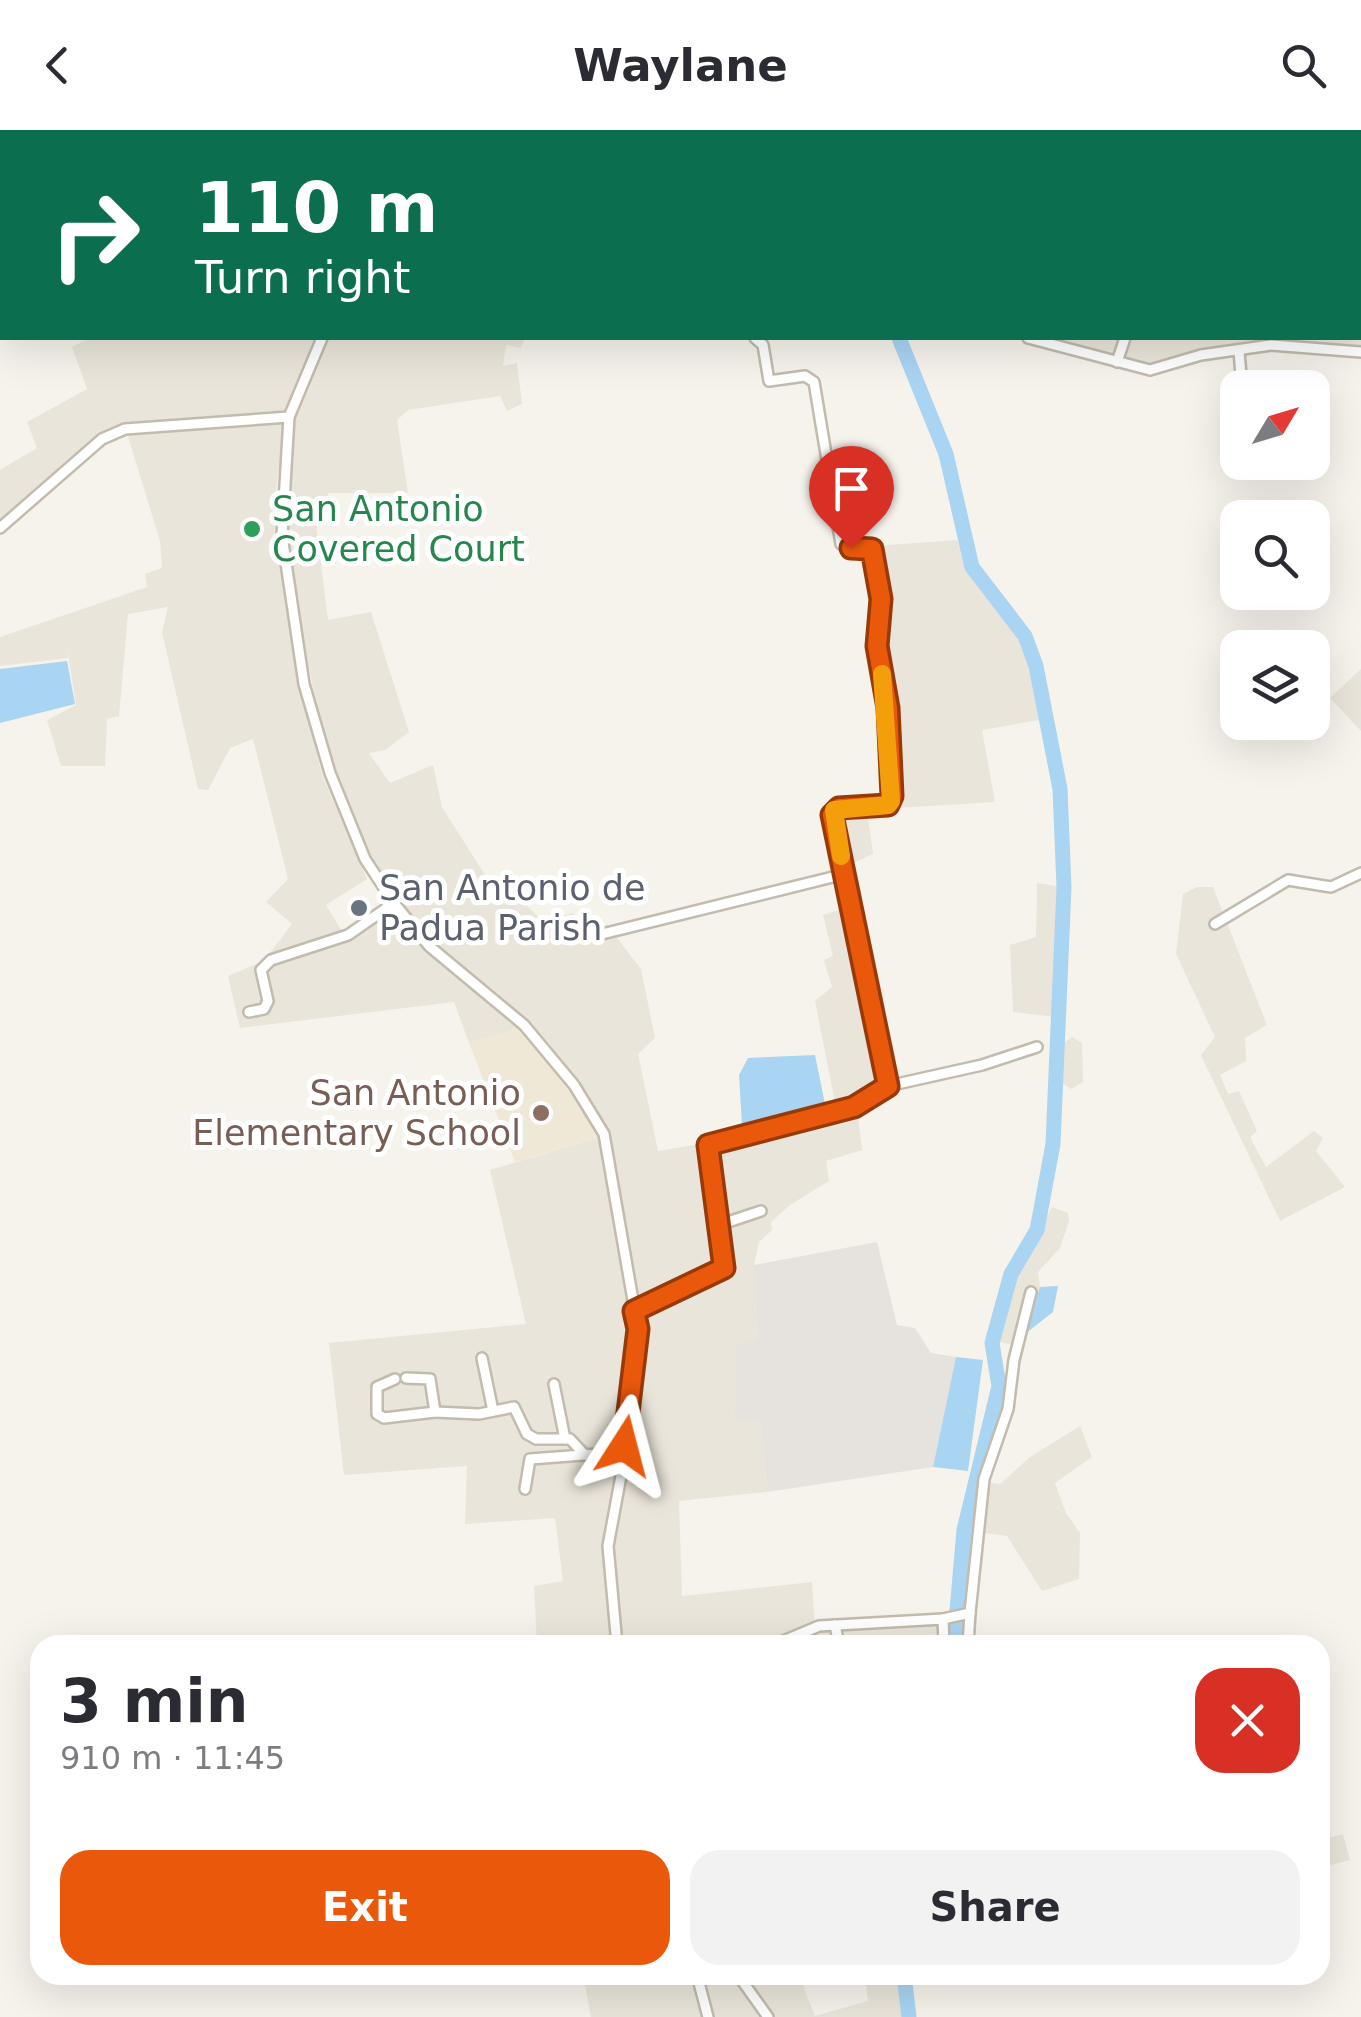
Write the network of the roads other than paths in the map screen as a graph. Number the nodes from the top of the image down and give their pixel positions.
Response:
1 (321, 340) edge
2 (757, 340) edge
3 (1035, 340) edge
4 (1124, 340) edge
5 (1271, 341) edge
6 (1239, 351) junction
7 (1361, 352) edge
8 (1117, 362) junction
9 (1241, 370) edge
10 (289, 417) junction
11 (0, 528) edge
12 (1361, 873) edge
13 (845, 874) junction
14 (394, 903) junction
15 (1215, 924) dead end
16 (598, 935) dead end
17 (249, 1012) dead end
18 (1036, 1047) dead end
19 (888, 1086) junction
20 (761, 1211) dead end
21 (719, 1225) junction
22 (1032, 1292) dead end
23 (634, 1311) junction
24 (482, 1358) dead end
25 (554, 1384) dead end
26 (493, 1410) junction
27 (435, 1412) junction
28 (565, 1440) junction
29 (623, 1452) junction
30 (586, 1455) junction
31 (524, 1488) dead end
32 (968, 1613) junction
33 (947, 1618) junction
34 (834, 1626) junction
35 (615, 1635) edge
36 (792, 1635) edge
37 (836, 1635) edge
38 (945, 1635) edge
39 (968, 1635) edge
40 (700, 1985) edge
41 (745, 1985) edge
42 (708, 2017) edge
43 (768, 2017) edge

1 - 10 street
2 - 13 street
3 - 8 street
4 - 8 street
5 - 6 street
5 - 7 street
6 - 8 street
6 - 9 street
10 - 11 street
10 - 14 street
12 - 15 street
13 - 16 street
13 - 19 street
14 - 17 street
14 - 23 street
18 - 19 street
19 - 21 street
20 - 21 street
21 - 23 street
22 - 32 street
23 - 29 street
24 - 26 street
25 - 28 street
26 - 27 street
26 - 28 street
27 - 27 street
28 - 30 street
29 - 30 street
29 - 35 street
30 - 31 street
32 - 33 street
32 - 39 street
33 - 34 street
33 - 38 street
34 - 36 street
34 - 37 street
40 - 42 street
41 - 43 street

